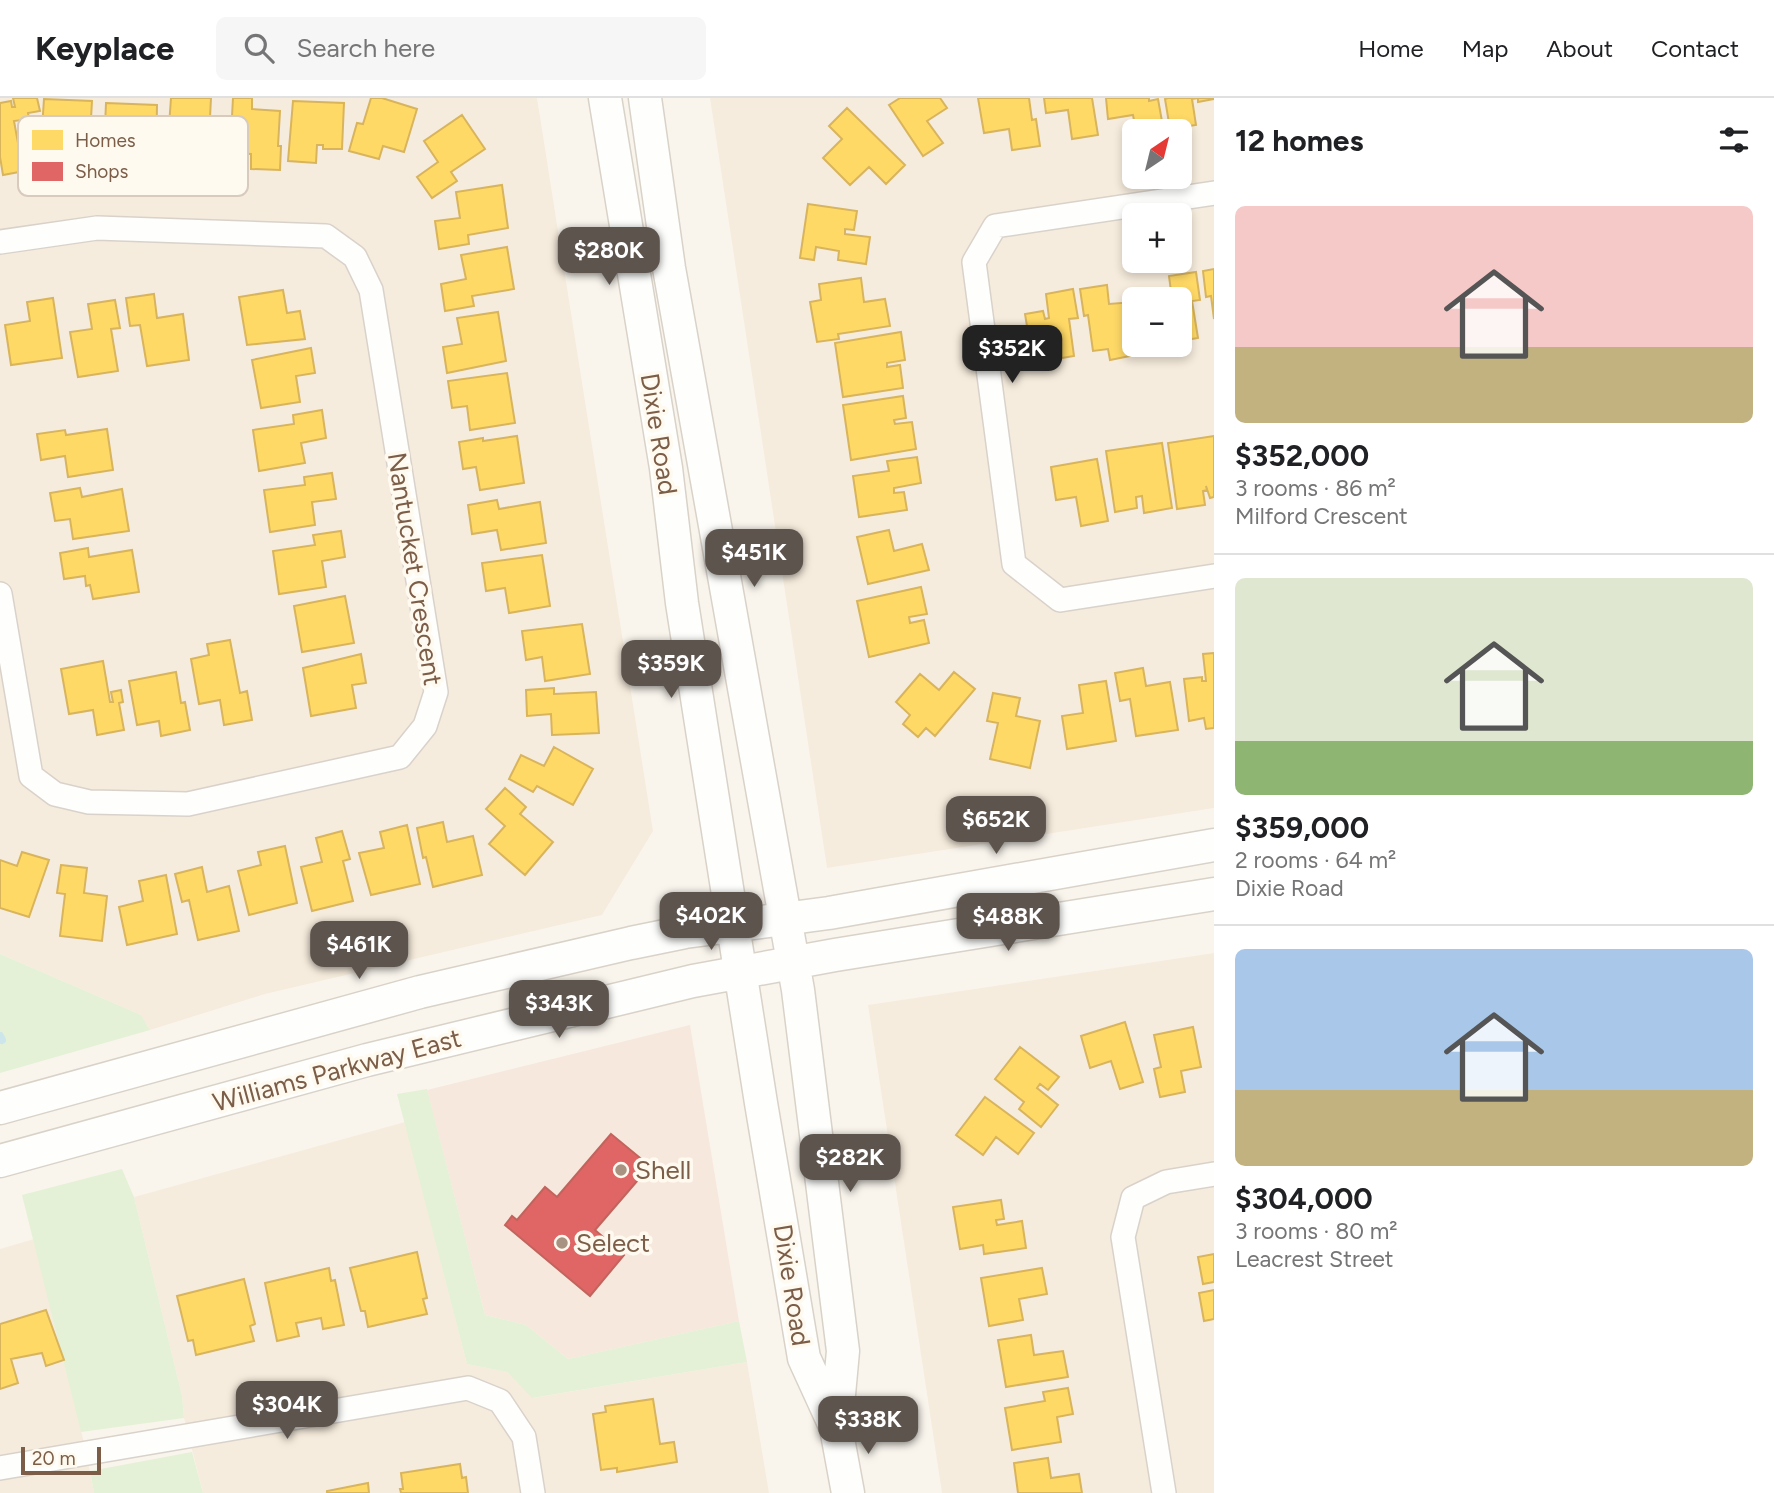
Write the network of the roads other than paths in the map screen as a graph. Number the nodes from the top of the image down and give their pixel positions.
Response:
1 (605, 98) edge
2 (645, 98) edge
3 (1214, 193) edge
4 (0, 242) edge
5 (1214, 576) edge
6 (0, 594) edge
7 (1214, 845) edge
8 (1214, 894) edge
9 (786, 919) junction
10 (733, 925) junction
11 (793, 962) junction
12 (741, 971) junction
13 (0, 1108) edge
14 (0, 1161) edge
15 (1214, 1174) edge
16 (836, 1428) junction
17 (0, 1468) edge
18 (533, 1493) edge
19 (848, 1493) edge
20 (1164, 1493) edge

1 - 10 main road, Dixie Road
2 - 9 main road, Dixie Road
3 - 5 street
4 - 6 street, Nantucket Crescent
7 - 9 main road, Williams Parkway East
8 - 11 main road, Williams Parkway East
9 - 10 main road, Williams Parkway East
9 - 11 main road, Dixie Road
10 - 12 main road, Dixie Road
10 - 13 main road, Williams Parkway East
11 - 12 main road, Williams Parkway East
11 - 16 main road, Dixie Road
12 - 14 main road, Williams Parkway East
12 - 16 main road, Dixie Road
15 - 20 street
16 - 19 main road, Dixie Road
17 - 18 street

